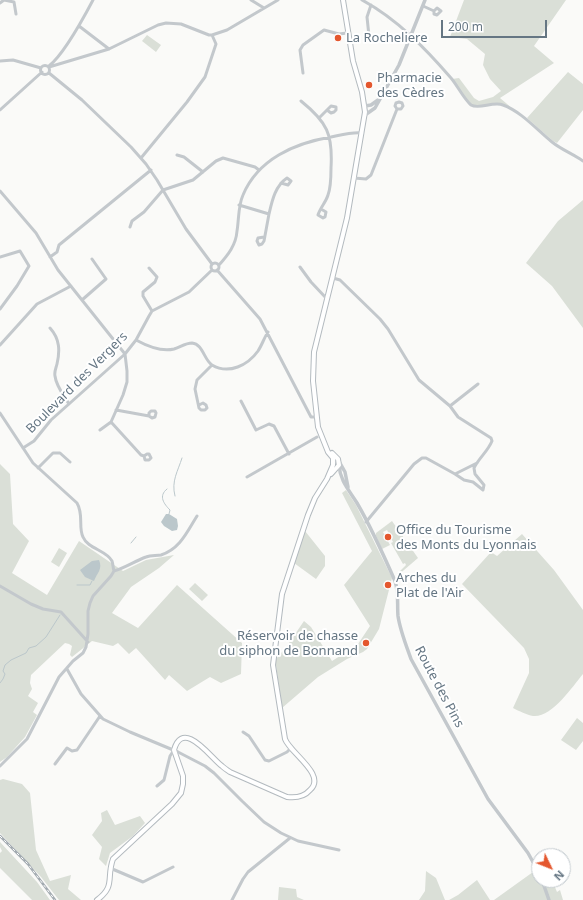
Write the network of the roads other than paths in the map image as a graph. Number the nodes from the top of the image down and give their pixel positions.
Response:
1 (93, 0) edge
2 (251, 0) edge
3 (278, 0) edge
4 (343, 0) edge
5 (362, 0) edge
6 (425, 0) edge
7 (0, 3) edge
8 (371, 5) junction
9 (423, 6) junction
10 (264, 8) junction
11 (434, 10) dead end
12 (16, 14) dead end
13 (79, 26) junction
14 (347, 33) junction
15 (212, 35) junction
16 (369, 36) dead end
17 (411, 36) junction
18 (109, 49) junction
19 (0, 61) edge
20 (49, 67) junction
21 (41, 68) junction
22 (42, 72) junction
23 (49, 73) junction
24 (304, 73) dead end
25 (379, 99) junction
26 (301, 101) dead end
27 (365, 106) junction
28 (396, 109) dead end
29 (0, 110) edge
30 (328, 110) dead end
31 (365, 114) junction
32 (320, 117) junction
33 (362, 133) junction
34 (330, 137) junction
35 (177, 155) dead end
36 (141, 158) junction
37 (583, 161) edge
38 (151, 170) junction
39 (259, 170) junction
40 (203, 172) junction
41 (354, 178) junction
42 (281, 183) dead end
43 (0, 190) edge
44 (163, 190) junction
45 (240, 204) junction
46 (321, 209) dead end
47 (269, 214) junction
48 (130, 227) dead end
49 (264, 237) dead end
50 (0, 257) edge
51 (50, 257) junction
52 (92, 259) dead end
53 (212, 264) junction
54 (218, 265) junction
55 (300, 267) dead end
56 (149, 268) dead end
57 (212, 270) junction
58 (217, 270) junction
59 (333, 278) junction
60 (71, 286) junction
61 (82, 300) junction
62 (327, 300) junction
63 (0, 309) edge
64 (152, 311) junction
65 (50, 328) dead end
66 (268, 332) junction
67 (136, 340) junction
68 (0, 345) edge
69 (125, 354) junction
70 (212, 364) junction
71 (478, 384) dead end
72 (241, 401) dead end
73 (69, 404) junction
74 (199, 405) dead end
75 (450, 406) junction
76 (116, 410) junction
77 (0, 413) edge
78 (149, 416) dead end
79 (317, 417) junction
80 (110, 422) junction
81 (100, 430) dead end
82 (319, 436) junction
83 (326, 447) junction
84 (23, 448) junction
85 (289, 454) junction
86 (144, 456) dead end
87 (333, 458) junction
88 (338, 459) junction
89 (70, 462) dead end
90 (477, 463) junction
91 (333, 465) junction
92 (339, 465) junction
93 (38, 468) junction
94 (338, 470) junction
95 (345, 472) junction
96 (455, 474) junction
97 (247, 477) dead end
98 (327, 479) junction
99 (349, 492) junction
100 (197, 516) dead end
101 (366, 522) junction
102 (114, 571) junction
103 (0, 586) edge
104 (88, 642) junction
105 (67, 669) junction
106 (100, 716) junction
107 (243, 732) dead end
108 (290, 749) junction
109 (174, 750) junction
110 (54, 764) dead end
111 (0, 766) edge
112 (157, 786) dead end
113 (290, 838) junction
114 (339, 850) dead end
115 (531, 858) edge
116 (173, 867) dead end
117 (110, 868) junction
118 (545, 888) edge
119 (97, 900) edge
120 (232, 900) edge
121 (549, 900) edge

1 - 13 street
2 - 10 street
3 - 10 street
4 - 14 main road
5 - 8 street
6 - 9 street
7 - 12 street
8 - 16 street
8 - 17 street
9 - 11 street
9 - 17 street
10 - 15 street
13 - 18 street
13 - 20 street
14 - 24 street
14 - 27 main road
15 - 18 street
15 - 36 street
17 - 25 street
17 - 37 street
18 - 20 street
19 - 21 street
20 - 21 street
20 - 23 street
21 - 22 street
22 - 23 street
22 - 29 street
23 - 36 street
25 - 27 street
25 - 31 street
26 - 32 street
27 - 31 main road
28 - 41 street
30 - 32 street
31 - 33 main road
32 - 34 street
33 - 34 street
33 - 41 main road
34 - 39 street
34 - 46 street
35 - 40 street
36 - 38 street
38 - 44 street
38 - 51 street
39 - 40 street
39 - 45 street
40 - 44 street
41 - 59 main road
42 - 47 street
43 - 51 street
44 - 48 street
44 - 53 street
45 - 47 street
45 - 54 street
47 - 49 street
50 - 63 street
51 - 60 street
52 - 61 street
53 - 54 street
53 - 57 street
54 - 58 street
55 - 62 street
56 - 64 street
57 - 58 street
57 - 64 street
58 - 66 street
59 - 62 main road
59 - 75 street
60 - 61 street
60 - 68 street
61 - 69 street
62 - 79 main road
64 - 67 street, Boulevard des Vergers
65 - 73 street
66 - 70 street
66 - 79 street
67 - 69 street, Boulevard des Vergers
67 - 70 street
69 - 73 street, Boulevard des Vergers
69 - 76 street
70 - 74 street
71 - 75 street
72 - 85 street
73 - 84 street, Boulevard des Vergers
75 - 90 street
76 - 78 street
76 - 80 street
77 - 84 street
79 - 82 main road
80 - 81 street
80 - 86 street
82 - 83 main road
82 - 85 street
83 - 87 main road
83 - 88 main road
84 - 93 street
85 - 97 street
87 - 91 main road
87 - 92 street, Route des Pins
88 - 92 main road
88 - 95 street, Route des Pins
89 - 93 street
90 - 96 street
90 - 96 street
91 - 92 street
91 - 98 main road
92 - 94 main road
92 - 95 street, Route des Pins
93 - 102 street
94 - 98 main road
94 - 99 street, Route des Pins
95 - 99 street, Route des Pins
96 - 101 street
98 - 108 main road
99 - 101 street, Route des Pins
100 - 102 street
101 - 115 street, Route des Pins
102 - 104 street
103 - 104 street
104 - 105 street
105 - 106 street
105 - 111 street
106 - 109 street
106 - 110 street
107 - 108 street
108 - 109 main road
109 - 112 street
109 - 113 street
109 - 117 main road
113 - 114 street
113 - 120 street
116 - 117 street
117 - 119 main road
118 - 121 street

